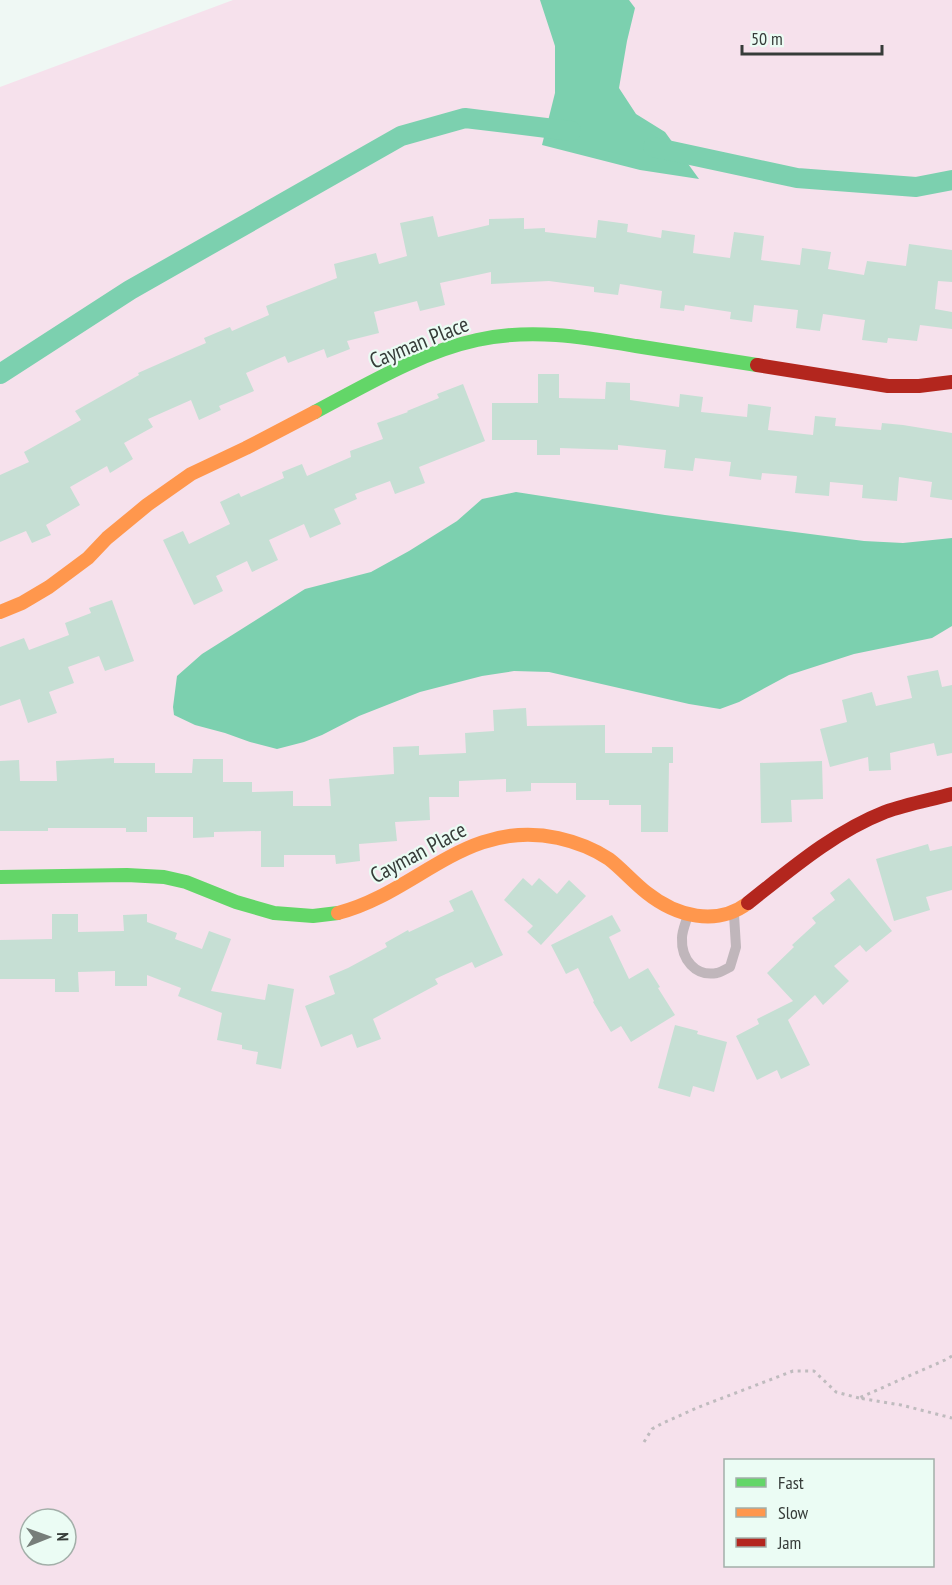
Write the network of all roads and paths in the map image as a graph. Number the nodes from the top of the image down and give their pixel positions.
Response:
1 (952, 382) edge
2 (0, 612) edge
3 (952, 794) edge
4 (0, 877) edge
5 (733, 912) junction
6 (688, 913) junction
7 (952, 1356) edge
8 (859, 1398) junction
9 (952, 1418) edge
10 (644, 1442) dead end

1 - 2 street, Cayman Place
3 - 5 street, Cayman Place
4 - 6 street, Cayman Place
5 - 6 street, Cayman Place
5 - 6 lane
7 - 8 path
8 - 9 path
8 - 10 path

